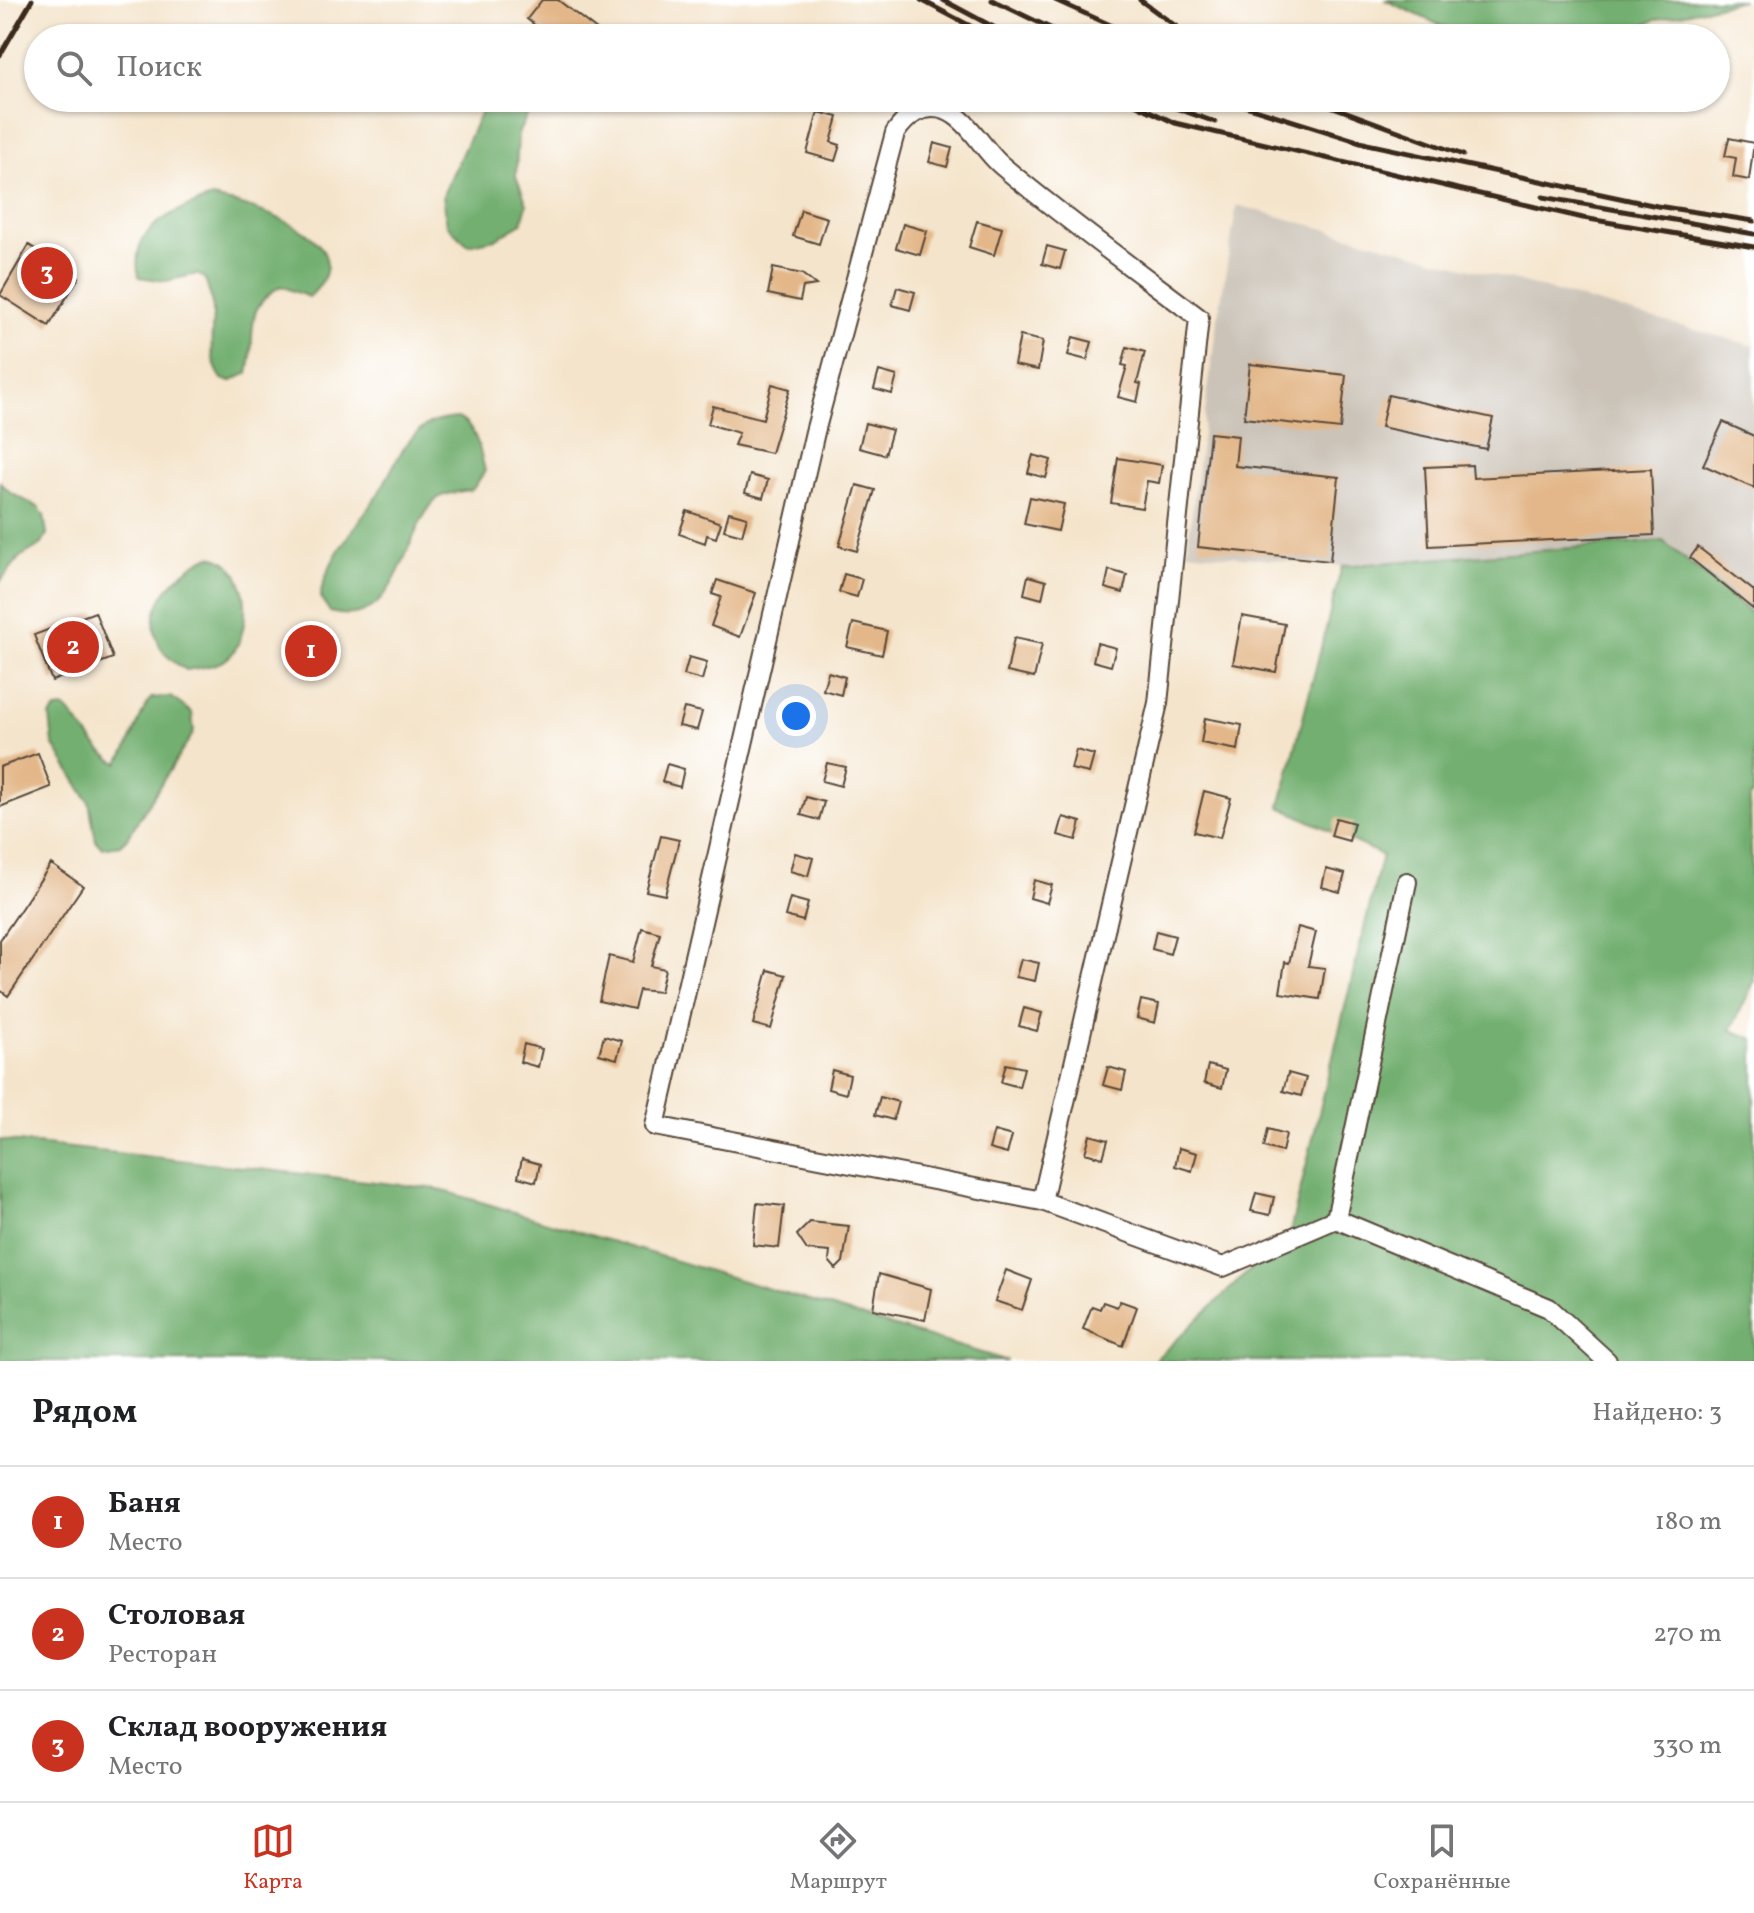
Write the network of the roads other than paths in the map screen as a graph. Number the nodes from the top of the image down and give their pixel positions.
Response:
1 (915, 112) edge
2 (949, 112) edge
3 (1407, 882) dead end
4 (1042, 1201) junction
5 (1336, 1219) junction
6 (1607, 1361) edge

1 - 4 street
2 - 4 street
3 - 5 street
4 - 5 street
5 - 6 street

